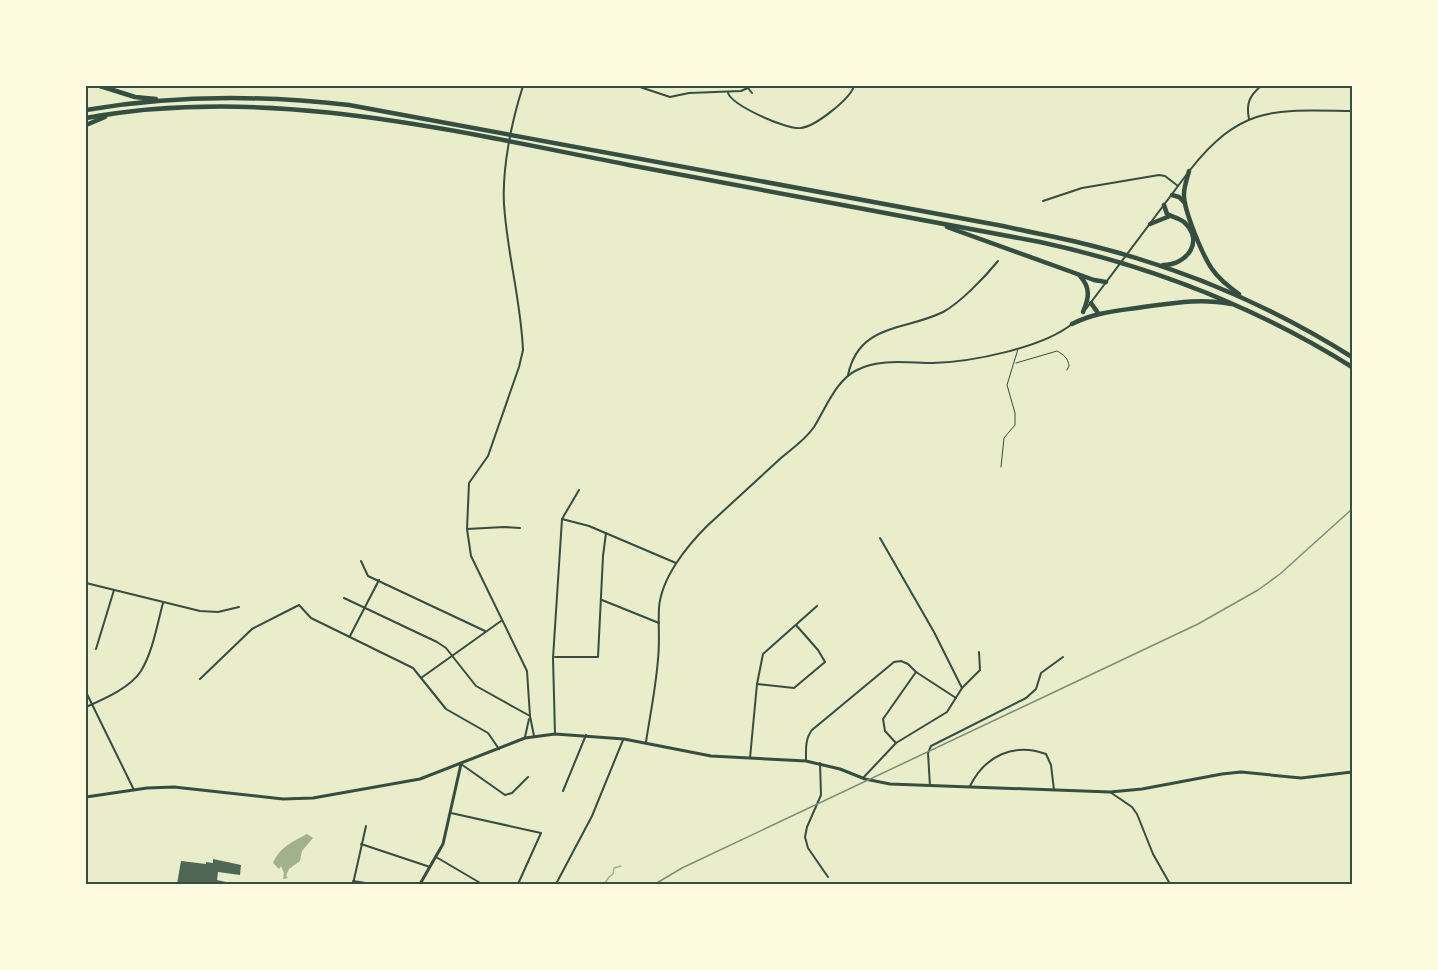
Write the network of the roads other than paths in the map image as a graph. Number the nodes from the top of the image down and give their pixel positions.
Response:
1 (100, 86) edge
2 (523, 86) edge
3 (637, 86) edge
4 (752, 86) edge
5 (854, 86) edge
6 (1261, 86) edge
7 (748, 88) junction
8 (728, 93) junction
9 (752, 93) dead end
10 (168, 100) junction
11 (86, 110) edge
12 (1353, 111) edge
13 (111, 114) junction
14 (86, 118) edge
15 (1249, 119) junction
16 (86, 125) edge
17 (1189, 171) junction
18 (1178, 186) junction
19 (1172, 195) junction
20 (1043, 201) dead end
21 (1185, 203) junction
22 (1164, 205) junction
23 (1171, 216) junction
24 (937, 223) junction
25 (1150, 224) junction
26 (998, 261) dead end
27 (1158, 265) junction
28 (1078, 274) junction
29 (1106, 282) junction
30 (1246, 300) junction
31 (1091, 303) junction
32 (1242, 307) junction
33 (1083, 312) junction
34 (1098, 313) junction
35 (1071, 324) junction
36 (1019, 348) junction
37 (1353, 357) edge
38 (1014, 364) junction
39 (1353, 366) edge
40 (1067, 370) dead end
41 (848, 375) junction
42 (1001, 467) dead end
43 (579, 490) dead end
44 (562, 519) junction
45 (520, 528) dead end
46 (467, 529) junction
47 (606, 533) junction
48 (880, 538) dead end
49 (361, 561) dead end
50 (676, 563) junction
51 (379, 580) junction
52 (86, 583) edge
53 (114, 591) junction
54 (344, 598) dead end
55 (602, 600) junction
56 (163, 602) junction
57 (818, 606) dead end
58 (239, 607) dead end
59 (365, 608) junction
60 (501, 621) junction
61 (659, 623) junction
62 (796, 625) junction
63 (485, 632) junction
64 (350, 636) junction
65 (96, 649) dead end
66 (979, 652) dead end
67 (452, 654) junction
68 (554, 657) junction
69 (1064, 657) dead end
70 (916, 672) junction
71 (421, 678) junction
72 (200, 679) dead end
73 (757, 684) junction
74 (963, 688) junction
75 (86, 692) edge
76 (956, 698) junction
77 (91, 704) junction
78 (86, 707) edge
79 (530, 716) junction
80 (555, 734) junction
81 (586, 735) junction
82 (534, 736) junction
83 (525, 738) junction
84 (624, 739) junction
85 (646, 742) junction
86 (896, 743) junction
87 (499, 749) junction
88 (750, 758) junction
89 (806, 761) junction
90 (820, 763) junction
91 (461, 764) junction
92 (1353, 764) edge
93 (1352, 772) edge
94 (528, 777) dead end
95 (864, 779) junction
96 (930, 786) junction
97 (970, 786) junction
98 (134, 790) junction
99 (1054, 790) junction
100 (563, 791) dead end
101 (1110, 792) junction
102 (86, 796) edge
103 (451, 813) junction
104 (366, 826) dead end
105 (361, 844) junction
106 (436, 857) junction
107 (430, 867) junction
108 (828, 877) dead end
109 (353, 883) edge
110 (481, 884) edge
111 (372, 885) edge
112 (420, 885) edge
113 (518, 885) edge
114 (556, 885) edge
115 (1170, 885) edge

1 - 10 highway
2 - 46 street
3 - 8 street
4 - 7 street
5 - 8 street
6 - 15 street
7 - 8 street
7 - 9 street
10 - 11 highway
10 - 27 highway
12 - 15 street
13 - 14 highway
13 - 16 highway
13 - 24 highway
15 - 17 street
17 - 18 street
17 - 21 highway
18 - 19 street
18 - 20 street
19 - 21 highway
19 - 22 street
21 - 30 highway
22 - 23 highway
22 - 25 street
23 - 25 highway
23 - 27 highway
24 - 28 highway
24 - 32 highway
25 - 29 street
26 - 41 street
27 - 30 highway
28 - 29 highway
28 - 33 highway
29 - 31 street
30 - 37 highway
31 - 33 street
31 - 34 highway
32 - 34 highway
32 - 39 highway
33 - 35 street
34 - 35 highway
35 - 36 street
36 - 38 lane
36 - 41 street
38 - 40 lane
38 - 42 lane
41 - 50 street
43 - 44 street
44 - 47 street
44 - 68 street
45 - 46 street
46 - 60 street
47 - 50 street
47 - 55 street
48 - 74 street
49 - 51 street
50 - 61 street
51 - 59 street
51 - 63 street
52 - 53 street
53 - 56 street
53 - 65 street
54 - 59 street
55 - 61 street
55 - 68 street
56 - 58 street
56 - 77 street
57 - 62 street
59 - 64 street
59 - 67 street
60 - 63 street
60 - 79 street
61 - 85 street
62 - 73 street
62 - 73 street
63 - 67 street
64 - 71 street
64 - 72 street
66 - 74 street
67 - 71 street
67 - 79 street
68 - 80 street
69 - 96 street
70 - 76 street
70 - 86 street
70 - 89 street
71 - 87 street
73 - 88 street
74 - 76 street
75 - 77 street
76 - 86 street
77 - 78 street
77 - 98 street
79 - 82 street
79 - 83 street
80 - 81 main road
80 - 82 main road
81 - 84 main road
81 - 100 street
82 - 83 main road
83 - 87 main road
84 - 85 main road
84 - 114 street
85 - 88 main road
86 - 95 street
87 - 91 main road
88 - 89 main road
89 - 90 main road
90 - 95 main road
90 - 108 street
91 - 94 street
91 - 98 main road
91 - 103 main road
92 - 93 street
93 - 101 main road
95 - 96 main road
96 - 97 main road
97 - 99 main road
97 - 99 street
98 - 102 main road
99 - 101 main road
101 - 115 street
103 - 106 main road
103 - 113 street
104 - 105 street
105 - 107 street
105 - 109 street
106 - 107 main road
106 - 110 street
107 - 112 main road
109 - 111 street

